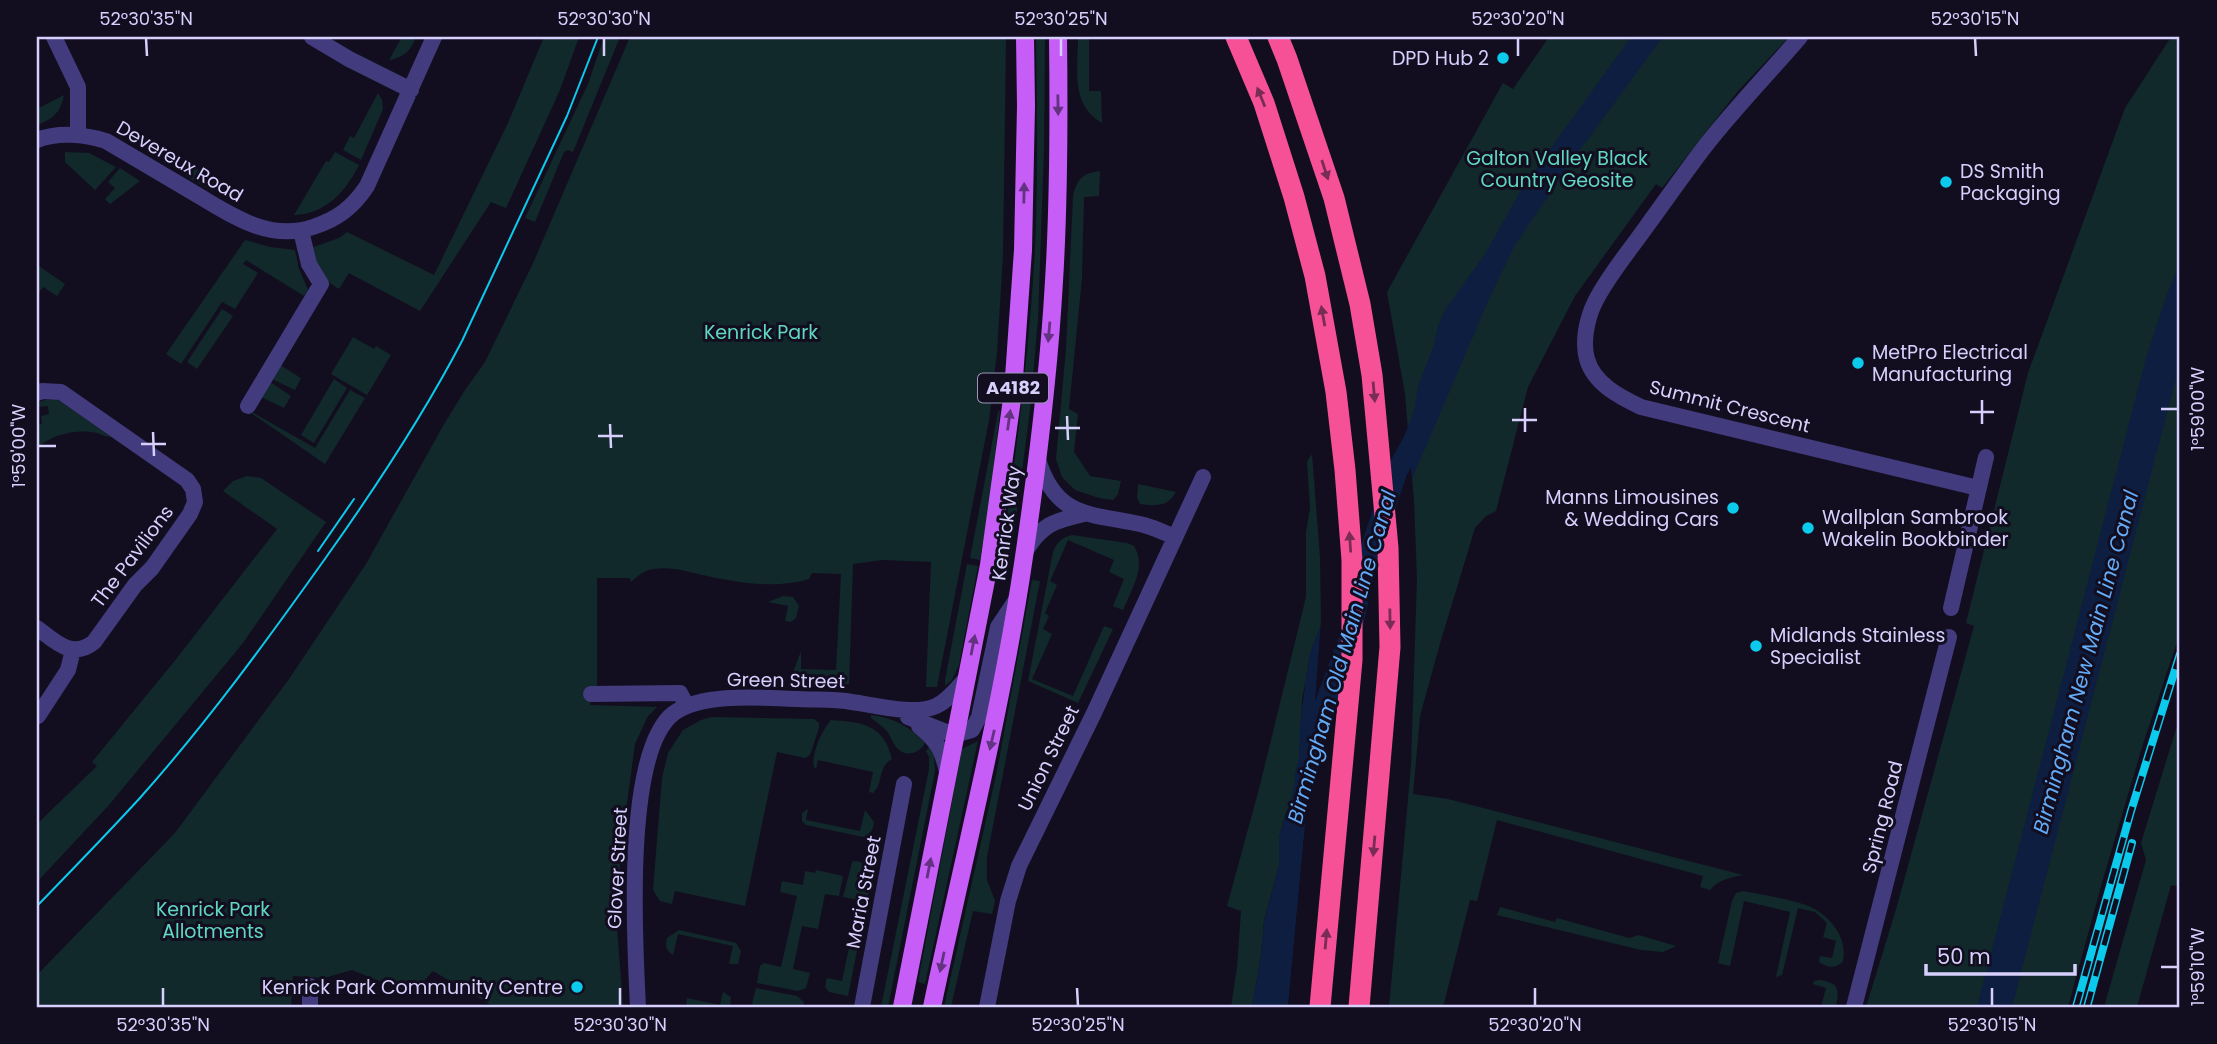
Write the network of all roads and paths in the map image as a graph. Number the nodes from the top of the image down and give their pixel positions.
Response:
1 (54, 37) edge
2 (312, 37) edge
3 (434, 37) edge
4 (1025, 37) edge
5 (1058, 37) edge
6 (1236, 37) edge
7 (1278, 37) edge
8 (1800, 37) edge
9 (411, 90) junction
10 (78, 135) junction
11 (37, 140) edge
12 (302, 231) junction
13 (37, 393) edge
14 (248, 407) dead end
15 (1037, 455) junction
16 (1986, 457) dead end
17 (1203, 477) dead end
18 (1979, 488) junction
19 (1084, 514) junction
20 (1175, 537) junction
21 (1025, 552) junction
22 (1016, 600) junction
23 (1951, 608) dead end
24 (37, 628) edge
25 (1950, 636) dead end
26 (73, 650) junction
27 (967, 677) junction
28 (591, 694) dead end
29 (687, 706) junction
30 (883, 707) junction
31 (38, 716) edge
32 (908, 717) junction
33 (658, 733) joint
34 (954, 736) junction
35 (947, 772) junction
36 (904, 784) dead end
37 (310, 986) dead end
38 (310, 1007) edge
39 (638, 1007) edge
40 (862, 1007) edge
41 (902, 1007) edge
42 (932, 1007) edge
43 (987, 1007) edge
44 (1320, 1007) edge
45 (1359, 1007) edge
46 (1854, 1007) edge

1 - 10 street
2 - 9 street
3 - 9 street, Devereux Road
27 -> 4 main road, Kenrick Way / A4182
5 -> 15 main road, Kenrick Way / A4182
44 -> 6 highway
7 -> 45 highway
8 - 18 street, Summit Crescent
9 - 12 street, Devereux Road
10 - 11 street, Devereux Road
10 - 12 street, Devereux Road
12 - 14 street
13 - 26 street, The Pavilions
15 - 19 street
15 - 21 main road, Kenrick Way / A4182
16 - 18 street
17 - 20 street, Union Street
18 - 23 street
19 - 20 street
19 - 21 street
20 - 43 street, Union Street
21 - 22 main road, Kenrick Way / A4182
22 - 34 street
22 -> 42 main road, Kenrick Way / A4182
24 - 26 street
25 - 46 street, Spring Road
26 - 31 street
27 - 30 street, Green Street
27 - 34 main road, Kenrick Way / A4182
28 - 29 street
29 - 30 street, Green Street
29 - 33 street, Green Street
30 - 32 street, Green Street
32 - 34 street, Green Street
32 - 35 street, Green Street
33 - 39 street, Glover Street
34 - 35 main road, Kenrick Way / A4182
41 -> 35 main road, Kenrick Way / A4182
36 - 40 street, Maria Street
37 - 38 street

